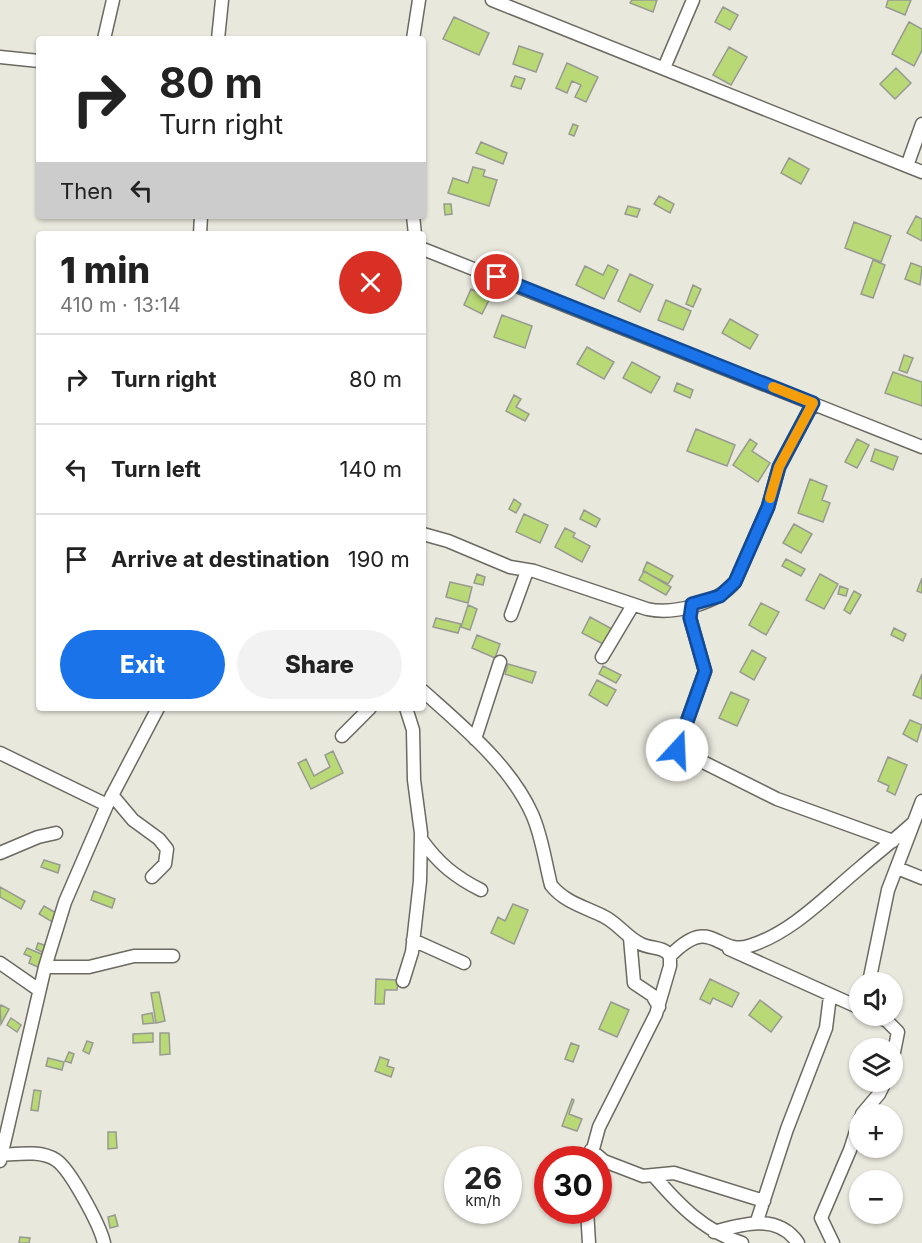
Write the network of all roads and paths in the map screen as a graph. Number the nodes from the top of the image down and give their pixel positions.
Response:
1 (113, 0) edge
2 (222, 0) edge
3 (419, 0) edge
4 (492, 0) edge
5 (693, 0) edge
6 (105, 36) edge
7 (218, 36) edge
8 (413, 36) edge
9 (1, 58) edge
10 (36, 61) edge
11 (664, 68) junction
12 (922, 124) edge
13 (907, 166) junction
14 (922, 172) edge
15 (426, 250) edge
16 (813, 403) junction
17 (922, 447) edge
18 (426, 535) edge
19 (527, 571) junction
20 (692, 604) junction
21 (633, 605) junction
22 (511, 615) dead end
23 (602, 657) dead end
24 (500, 662) dead end
25 (426, 693) edge
26 (156, 711) edge
27 (367, 711) edge
28 (407, 711) edge
29 (342, 736) dead end
30 (475, 739) junction
31 (0, 753) edge
32 (109, 800) junction
33 (922, 801) edge
34 (914, 822) junction
35 (56, 833) dead end
36 (421, 839) junction
37 (893, 841) junction
38 (0, 853) edge
39 (897, 868) junction
40 (152, 877) dead end
41 (922, 878) edge
42 (481, 890) dead end
43 (703, 936) junction
44 (630, 938) junction
45 (413, 940) junction
46 (173, 956) dead end
47 (670, 957) junction
48 (0, 963) edge
49 (464, 963) dead end
50 (45, 968) junction
51 (871, 972) edge
52 (403, 981) dead end
53 (39, 990) junction
54 (830, 996) junction
55 (849, 1004) edge
56 (659, 1007) junction
57 (880, 1092) edge
58 (870, 1104) edge
59 (593, 1146) edge
60 (849, 1154) edge
61 (1, 1158) edge
62 (612, 1164) edge
63 (654, 1176) junction
64 (764, 1201) junction
65 (757, 1221) junction
66 (588, 1224) edge
67 (714, 1232) junction
68 (104, 1243) edge
69 (589, 1243) edge
70 (742, 1243) edge
71 (798, 1243) edge
72 (833, 1243) edge

1 - 6 street
2 - 7 street
3 - 8 street
4 - 11 street
5 - 11 street
9 - 10 street
11 - 13 street
12 - 13 street
13 - 14 street
15 - 16 street
16 - 17 street
16 - 20 street
18 - 19 street
19 - 21 street
19 - 22 street
20 - 21 street
20 - 37 street
21 - 23 street
24 - 30 street
25 - 30 street
26 - 32 street
27 - 29 street
28 - 36 street
30 - 44 street
31 - 32 street
32 - 40 street
32 - 50 street
33 - 34 street
34 - 37 street
34 - 39 street
35 - 38 street
36 - 42 street
36 - 45 street
37 - 43 street
39 - 41 street
39 - 51 street
43 - 47 street
43 - 54 street
44 - 47 street
44 - 56 street
45 - 49 street
45 - 52 street
46 - 50 street
47 - 56 street
48 - 53 street
50 - 53 street
53 - 61 street
54 - 55 street
54 - 64 street
56 - 59 street
57 - 58 street
60 - 72 street
61 - 68 street
62 - 63 street
63 - 64 street
63 - 67 street
64 - 65 street
65 - 67 street
65 - 71 street
66 - 69 street
67 - 70 street

